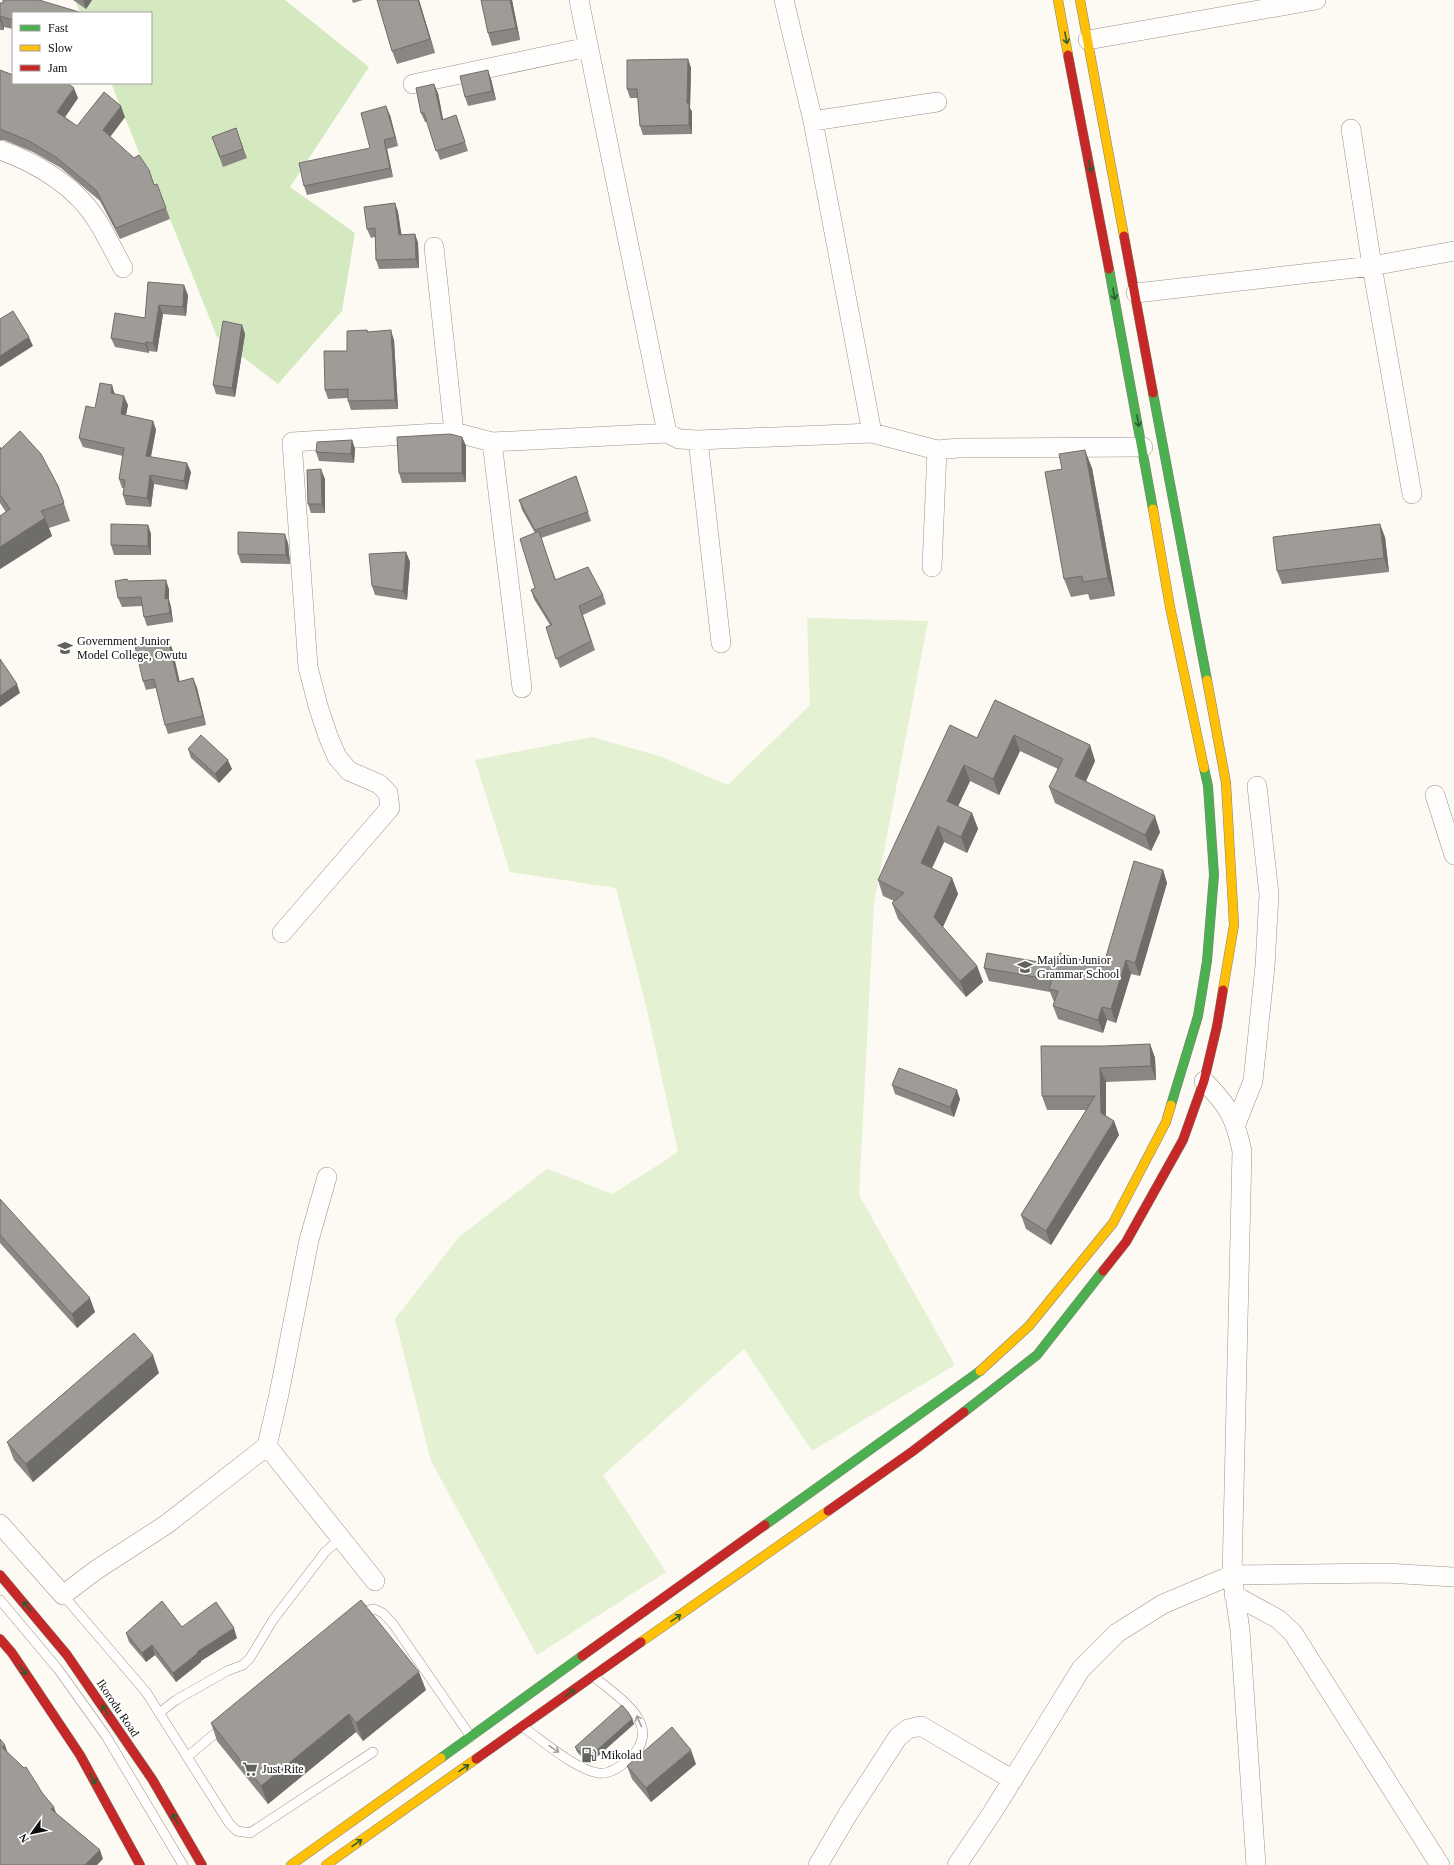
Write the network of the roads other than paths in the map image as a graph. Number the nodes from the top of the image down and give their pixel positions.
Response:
1 (578, 0) edge
2 (784, 0) edge
3 (1058, 0) edge
4 (1080, 0) edge
5 (1316, 0) edge
6 (1088, 40) junction
7 (588, 47) junction
8 (412, 84) dead end
9 (936, 102) dead end
10 (813, 121) junction
11 (1351, 129) dead end
12 (0, 150) edge
13 (434, 247) dead end
14 (1454, 251) edge
15 (1372, 266) junction
16 (123, 268) dead end
17 (1136, 293) junction
18 (454, 432) junction
19 (667, 433) junction
20 (872, 433) junction
21 (698, 440) junction
22 (492, 442) junction
23 (1143, 447) junction
24 (937, 450) junction
25 (1412, 494) dead end
26 (932, 567) dead end
27 (1182, 605) junction
28 (721, 643) dead end
29 (522, 688) dead end
30 (1257, 786) dead end
31 (1435, 795) dead end
32 (1454, 855) edge
33 (282, 933) dead end
34 (1204, 1081) junction
35 (1236, 1124) junction
36 (327, 1177) dead end
37 (267, 1446) junction
38 (0, 1524) edge
39 (341, 1538) junction
40 (0, 1575) edge
41 (1232, 1575) junction
42 (1454, 1576) edge
43 (375, 1581) dead end
44 (63, 1594) junction
45 (1234, 1595) junction
46 (0, 1600) edge
47 (352, 1622) edge
48 (0, 1639) edge
49 (593, 1676) junction
50 (159, 1713) junction
51 (230, 1722) edge
52 (522, 1726) junction
53 (471, 1737) junction
54 (373, 1752) dead end
55 (187, 1757) junction
56 (1013, 1780) junction
57 (189, 1842) junction
58 (207, 1857) dead end
59 (140, 1865) edge
60 (183, 1865) edge
61 (202, 1865) edge
62 (291, 1865) edge
63 (326, 1865) edge
64 (818, 1865) edge
65 (957, 1865) edge
66 (1256, 1865) edge
67 (1440, 1865) edge

1 - 7 street
2 - 10 street
3 -> 23 main road
4 - 6 main road
5 - 6 street
6 - 17 main road
7 - 8 street
7 - 19 street
9 - 10 street
10 - 20 street
11 - 15 street
12 - 16 street
13 - 18 street
14 - 15 street
15 - 17 street
15 - 25 street
17 - 27 main road
18 - 22 street
18 - 33 street
19 - 21 street
19 - 22 street
20 - 21 street
20 - 24 street
21 - 28 street
22 - 29 street
23 - 24 street
23 - 27 main road
24 - 26 street
27 - 34 main road
27 - 53 main road
30 - 35 street
31 - 32 street
34 - 35 street
49 -> 34 main road
35 - 41 street
36 - 37 street
37 - 39 street
37 - 44 street
38 - 44 street
39 - 43 street
39 - 50 lane
57 -> 40 main road, Ikorodu Road
41 - 42 street
41 - 45 street
41 - 56 street
44 - 50 lane
45 - 66 street
45 - 67 street
46 - 60 lane
47 - 53 lane
48 -> 59 main road
52 -> 49 main road
52 -> 49 lane
50 - 55 lane
51 - 55 lane
63 -> 52 main road
53 - 62 main road
54 - 55 lane
56 - 64 street
56 - 65 street
57 - 58 main road
57 - 61 main road, Ikorodu Road

